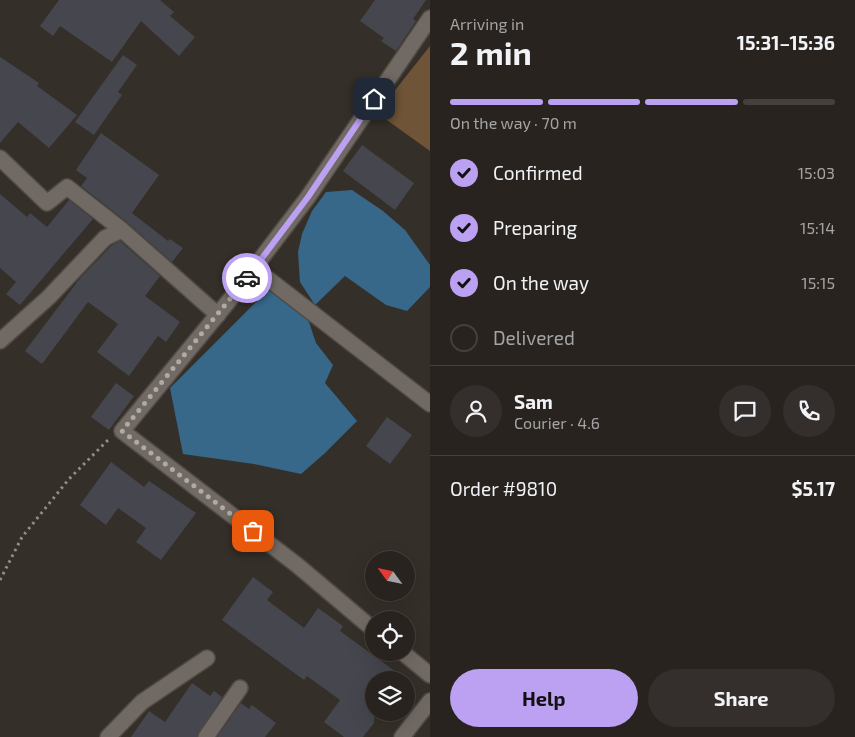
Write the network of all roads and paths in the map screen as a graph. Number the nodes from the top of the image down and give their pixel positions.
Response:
1 (430, 18) edge
2 (0, 158) edge
3 (122, 230) junction
4 (254, 268) junction
5 (218, 315) junction
6 (0, 341) edge
7 (430, 404) edge
8 (122, 431) junction
9 (0, 580) edge
10 (365, 622) edge
11 (207, 658) dead end
12 (413, 661) edge
13 (430, 675) edge
14 (240, 688) dead end
15 (430, 701) edge
16 (108, 737) edge
17 (206, 737) edge
18 (402, 737) edge

1 - 4 street
2 - 3 street
3 - 5 street
3 - 6 street
4 - 5 street
4 - 7 street
5 - 8 street
8 - 9 path
8 - 10 street
11 - 16 street
12 - 13 street
14 - 17 street
15 - 18 street

